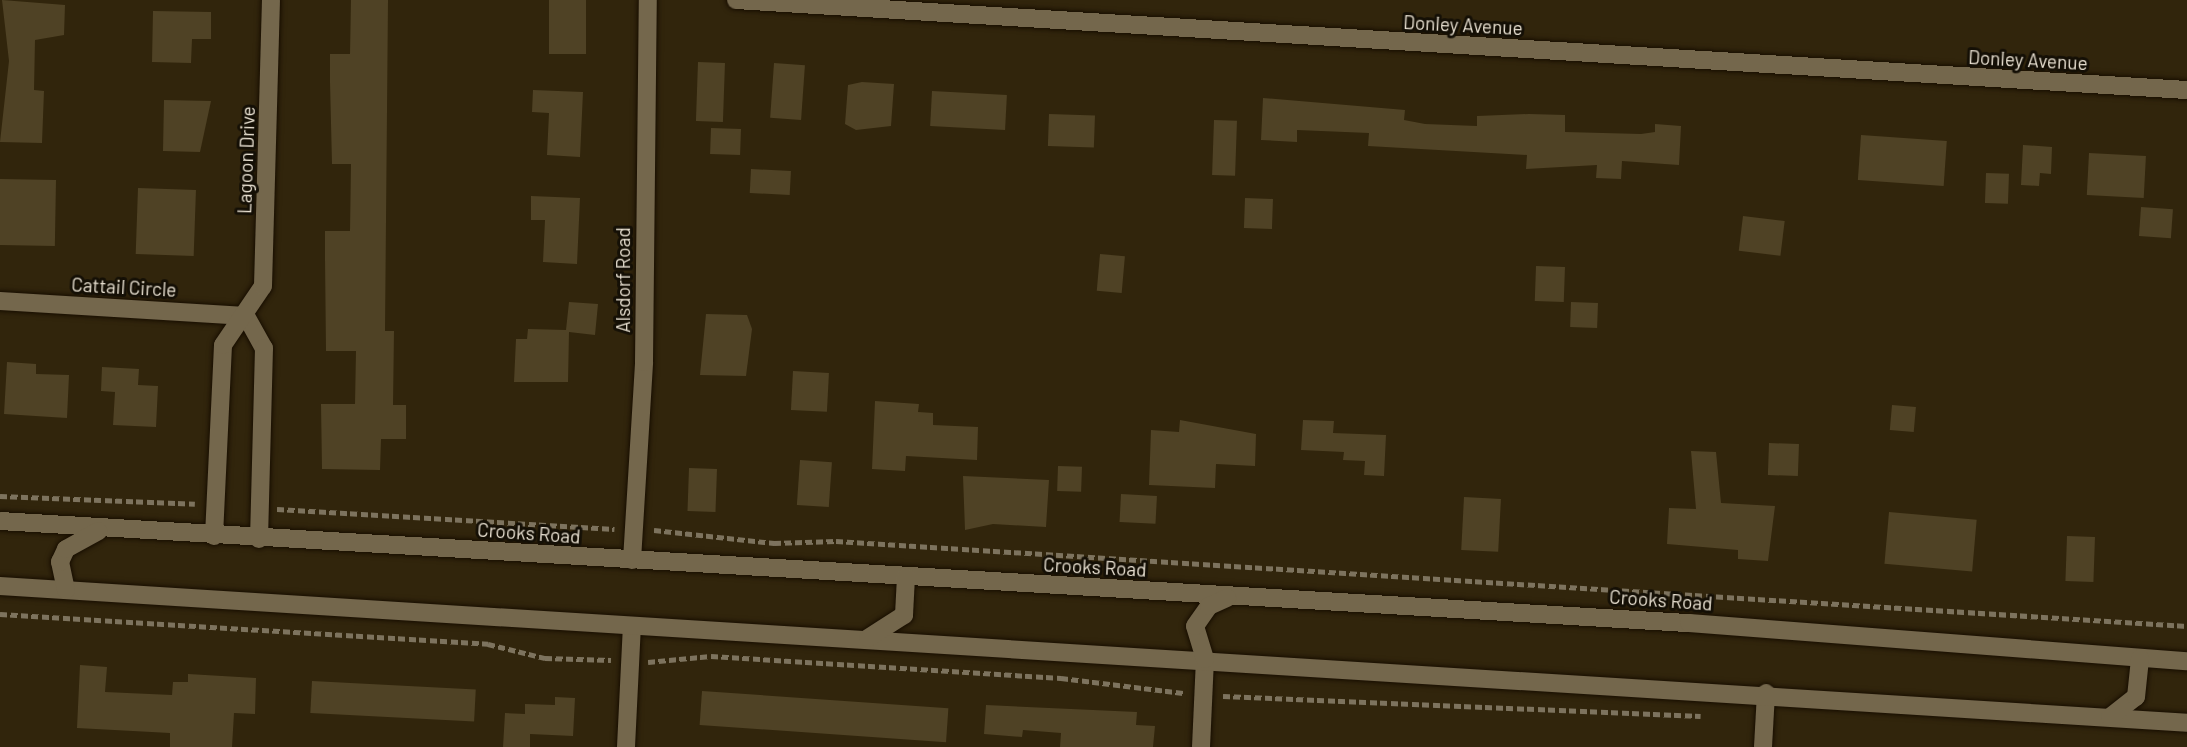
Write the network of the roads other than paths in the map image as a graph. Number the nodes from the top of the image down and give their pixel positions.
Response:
1 (271, 0) edge
2 (648, 0) edge
3 (736, 0) edge
4 (2187, 90) edge
5 (0, 301) edge
6 (246, 316) junction
7 (0, 521) edge
8 (108, 527) junction
9 (214, 536) junction
10 (259, 539) junction
11 (632, 560) junction
12 (906, 577) junction
13 (0, 586) edge
14 (66, 590) junction
15 (1238, 596) junction
16 (632, 626) junction
17 (865, 640) junction
18 (2140, 657) junction
19 (1205, 659) junction
20 (2187, 661) edge
21 (1766, 693) junction
22 (2110, 717) junction
23 (2187, 723) edge
24 (626, 747) edge
25 (1201, 747) edge
26 (1763, 747) edge

1 - 6 main road, Lagoon Drive
2 - 11 main road, Alsdorf Road
3 - 4 main road, Donley Avenue
5 - 6 main road, Cattail Circle
6 - 9 main road, Lagoon Drive
6 - 10 main road
7 - 8 main road, Crooks Road
8 - 9 main road, Crooks Road
8 - 14 main road
9 - 10 main road, Crooks Road
10 - 11 main road, Crooks Road
11 - 12 main road, Crooks Road
12 - 15 main road, Crooks Road
12 - 17 main road
13 - 14 main road
14 - 16 main road
15 - 18 main road, Crooks Road
15 - 19 main road
16 - 17 main road
16 - 24 main road
17 - 19 main road
18 - 20 main road, Crooks Road
18 - 22 main road
19 - 21 main road
19 - 25 main road
21 - 22 main road
21 - 26 main road
22 - 23 main road

